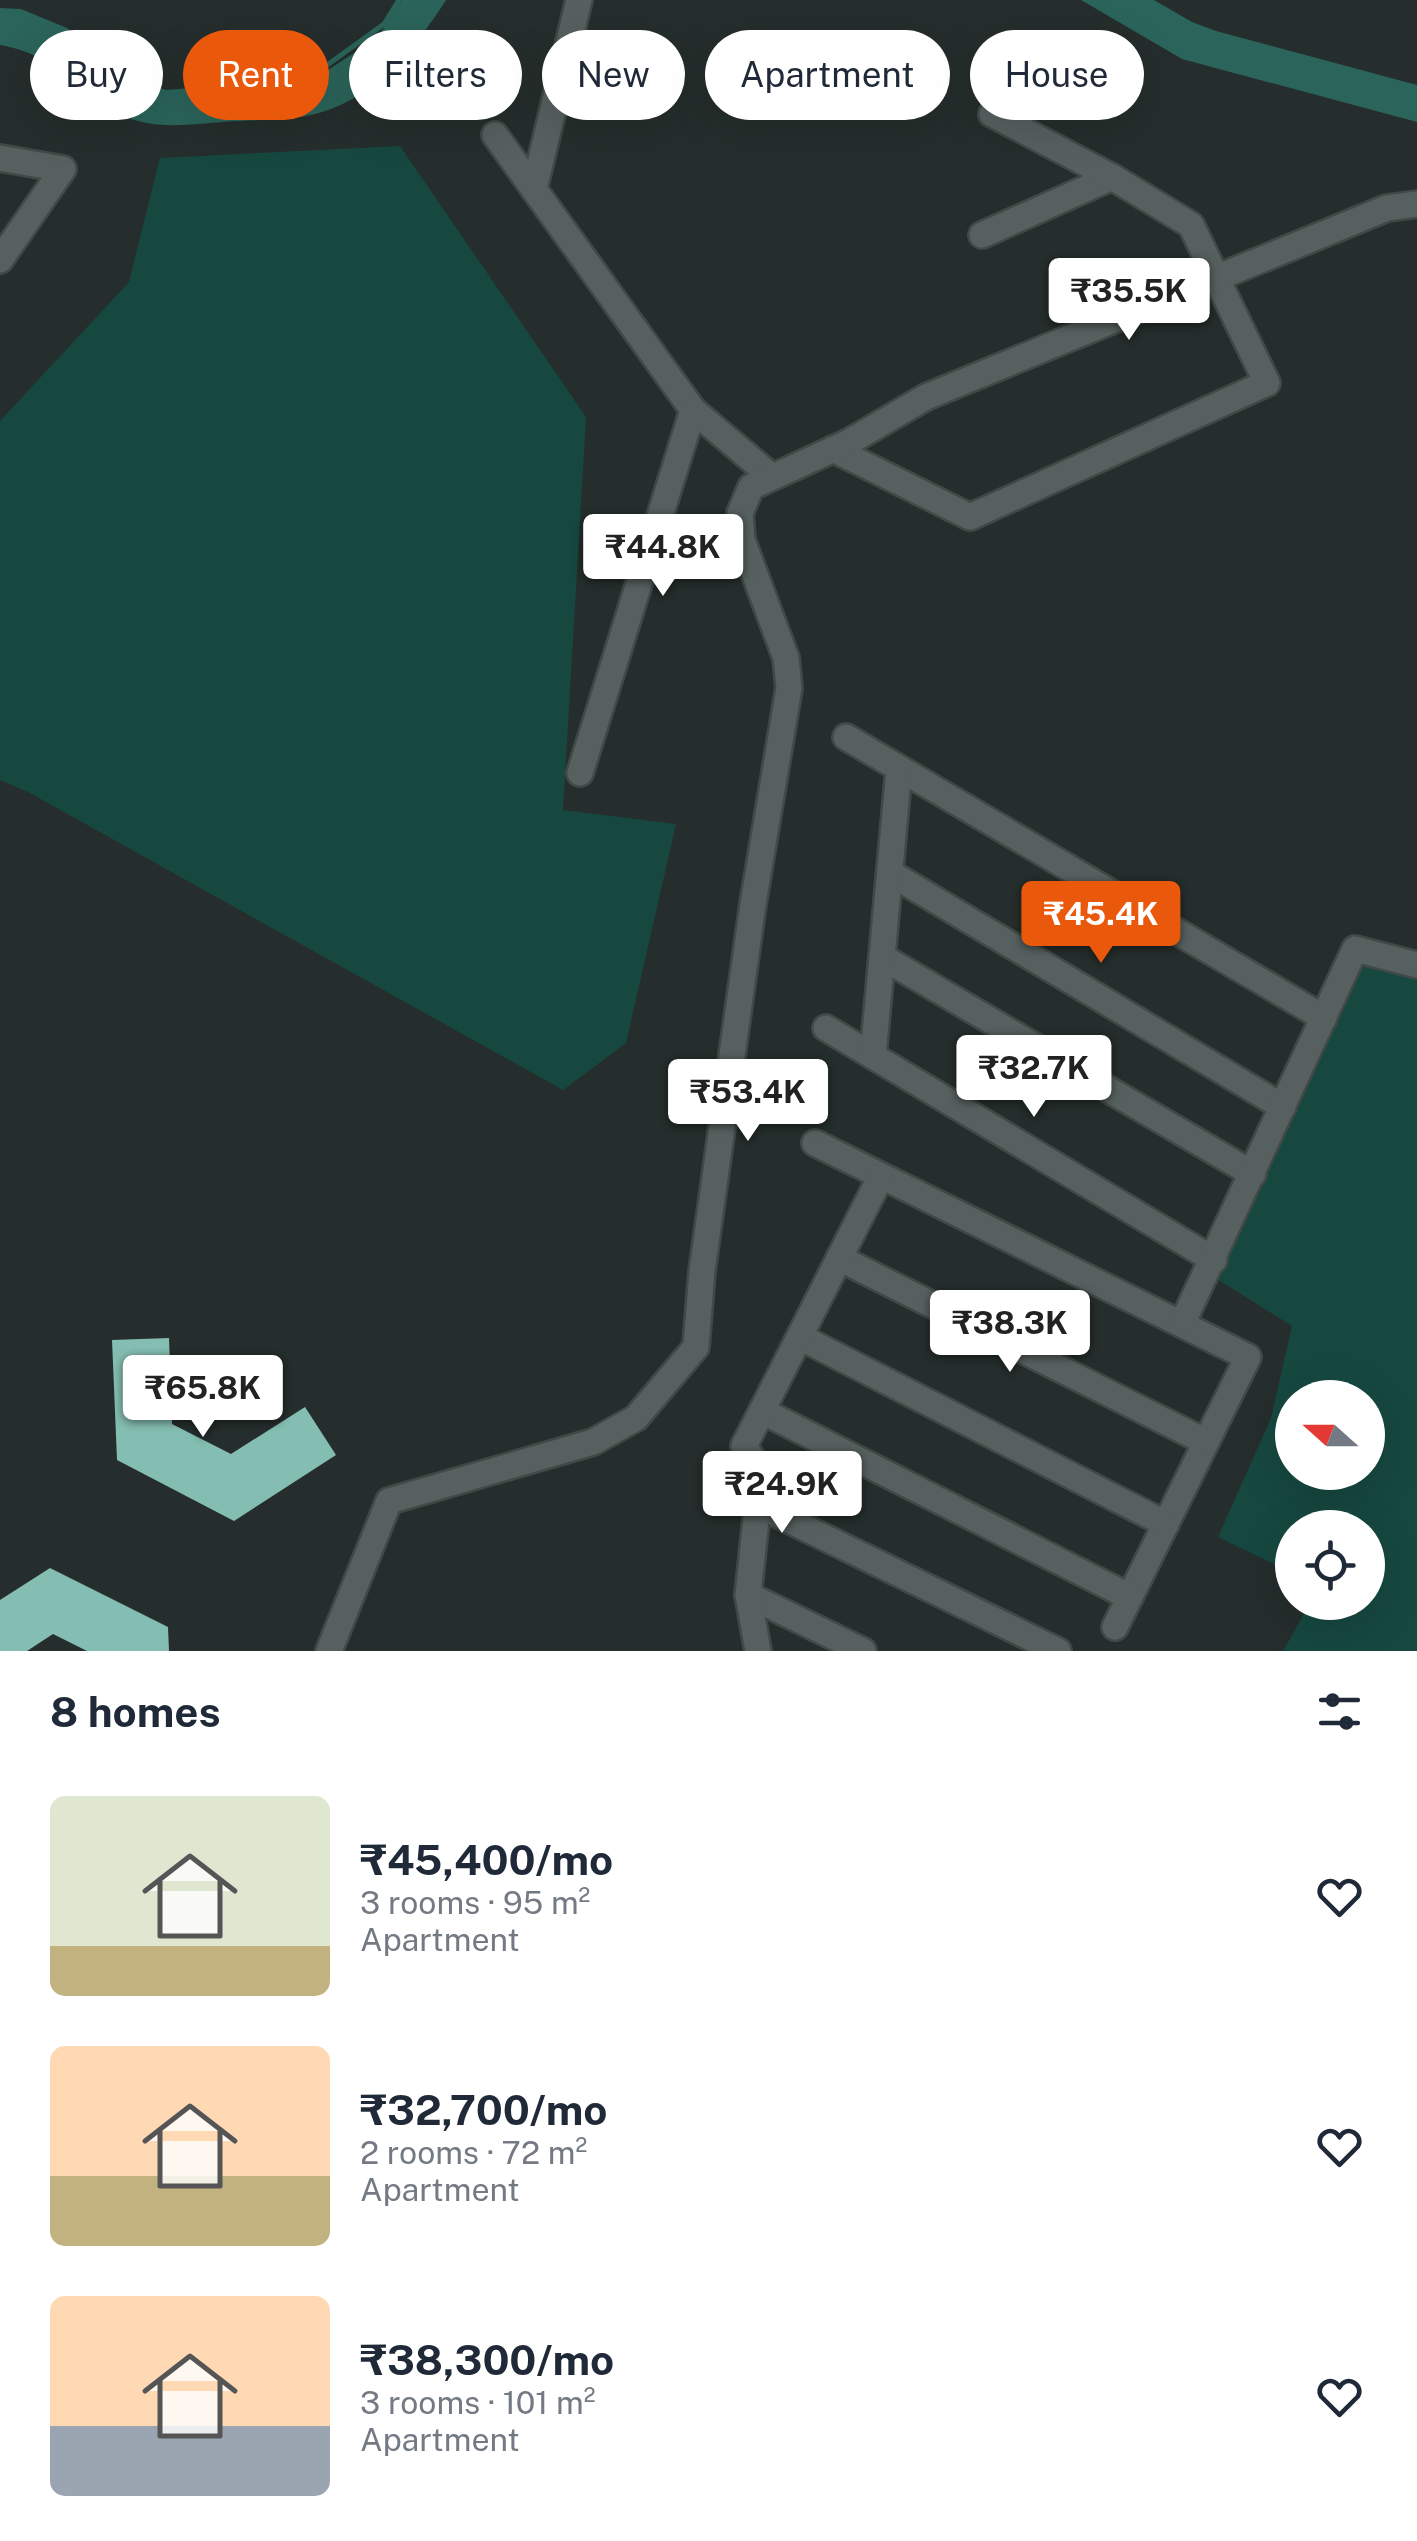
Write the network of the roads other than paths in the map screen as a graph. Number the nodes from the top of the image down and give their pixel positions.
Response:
1 (578, 0) edge
2 (1003, 120) edge
3 (495, 136) dead end
4 (0, 158) edge
5 (1112, 177) junction
6 (534, 189) junction
7 (1417, 204) edge
8 (982, 234) dead end
9 (0, 260) edge
10 (1216, 278) junction
11 (694, 410) junction
12 (833, 449) junction
13 (772, 477) junction
14 (846, 737) dead end
15 (899, 769) junction
16 (580, 773) dead end
17 (890, 874) junction
18 (882, 957) junction
19 (1417, 965) edge
20 (1324, 1018) junction
21 (826, 1028) dead end
22 (873, 1056) junction
23 (1284, 1106) junction
24 (815, 1143) dead end
25 (1253, 1174) junction
26 (881, 1176) junction
27 (840, 1258) junction
28 (1214, 1260) junction
29 (1182, 1324) junction
30 (800, 1337) junction
31 (762, 1412) junction
32 (1206, 1442) junction
33 (758, 1505) junction
34 (1166, 1524) junction
35 (748, 1595) junction
36 (1130, 1597) junction
37 (1115, 1627) dead end
38 (329, 1651) edge
39 (758, 1651) edge
40 (863, 1651) edge
41 (1058, 1651) edge

1 - 6 street
2 - 5 street
3 - 6 street
4 - 9 street
5 - 8 street
5 - 10 street
6 - 11 street
7 - 10 street
10 - 12 street
10 - 12 street
11 - 13 street
11 - 16 street
12 - 13 street
13 - 38 street
14 - 15 street
15 - 17 street
15 - 20 street
17 - 18 street
17 - 23 street
18 - 22 street
18 - 25 street
19 - 20 street
20 - 23 street
21 - 22 street
22 - 28 street
23 - 25 street
24 - 26 street
25 - 28 street
26 - 27 street
26 - 29 street
27 - 30 street
27 - 32 street
28 - 29 street
29 - 32 street
30 - 31 street
30 - 34 street
31 - 33 street
31 - 36 street
32 - 34 street
33 - 35 street
33 - 41 street
34 - 36 street
35 - 39 street
35 - 40 street
36 - 37 street

